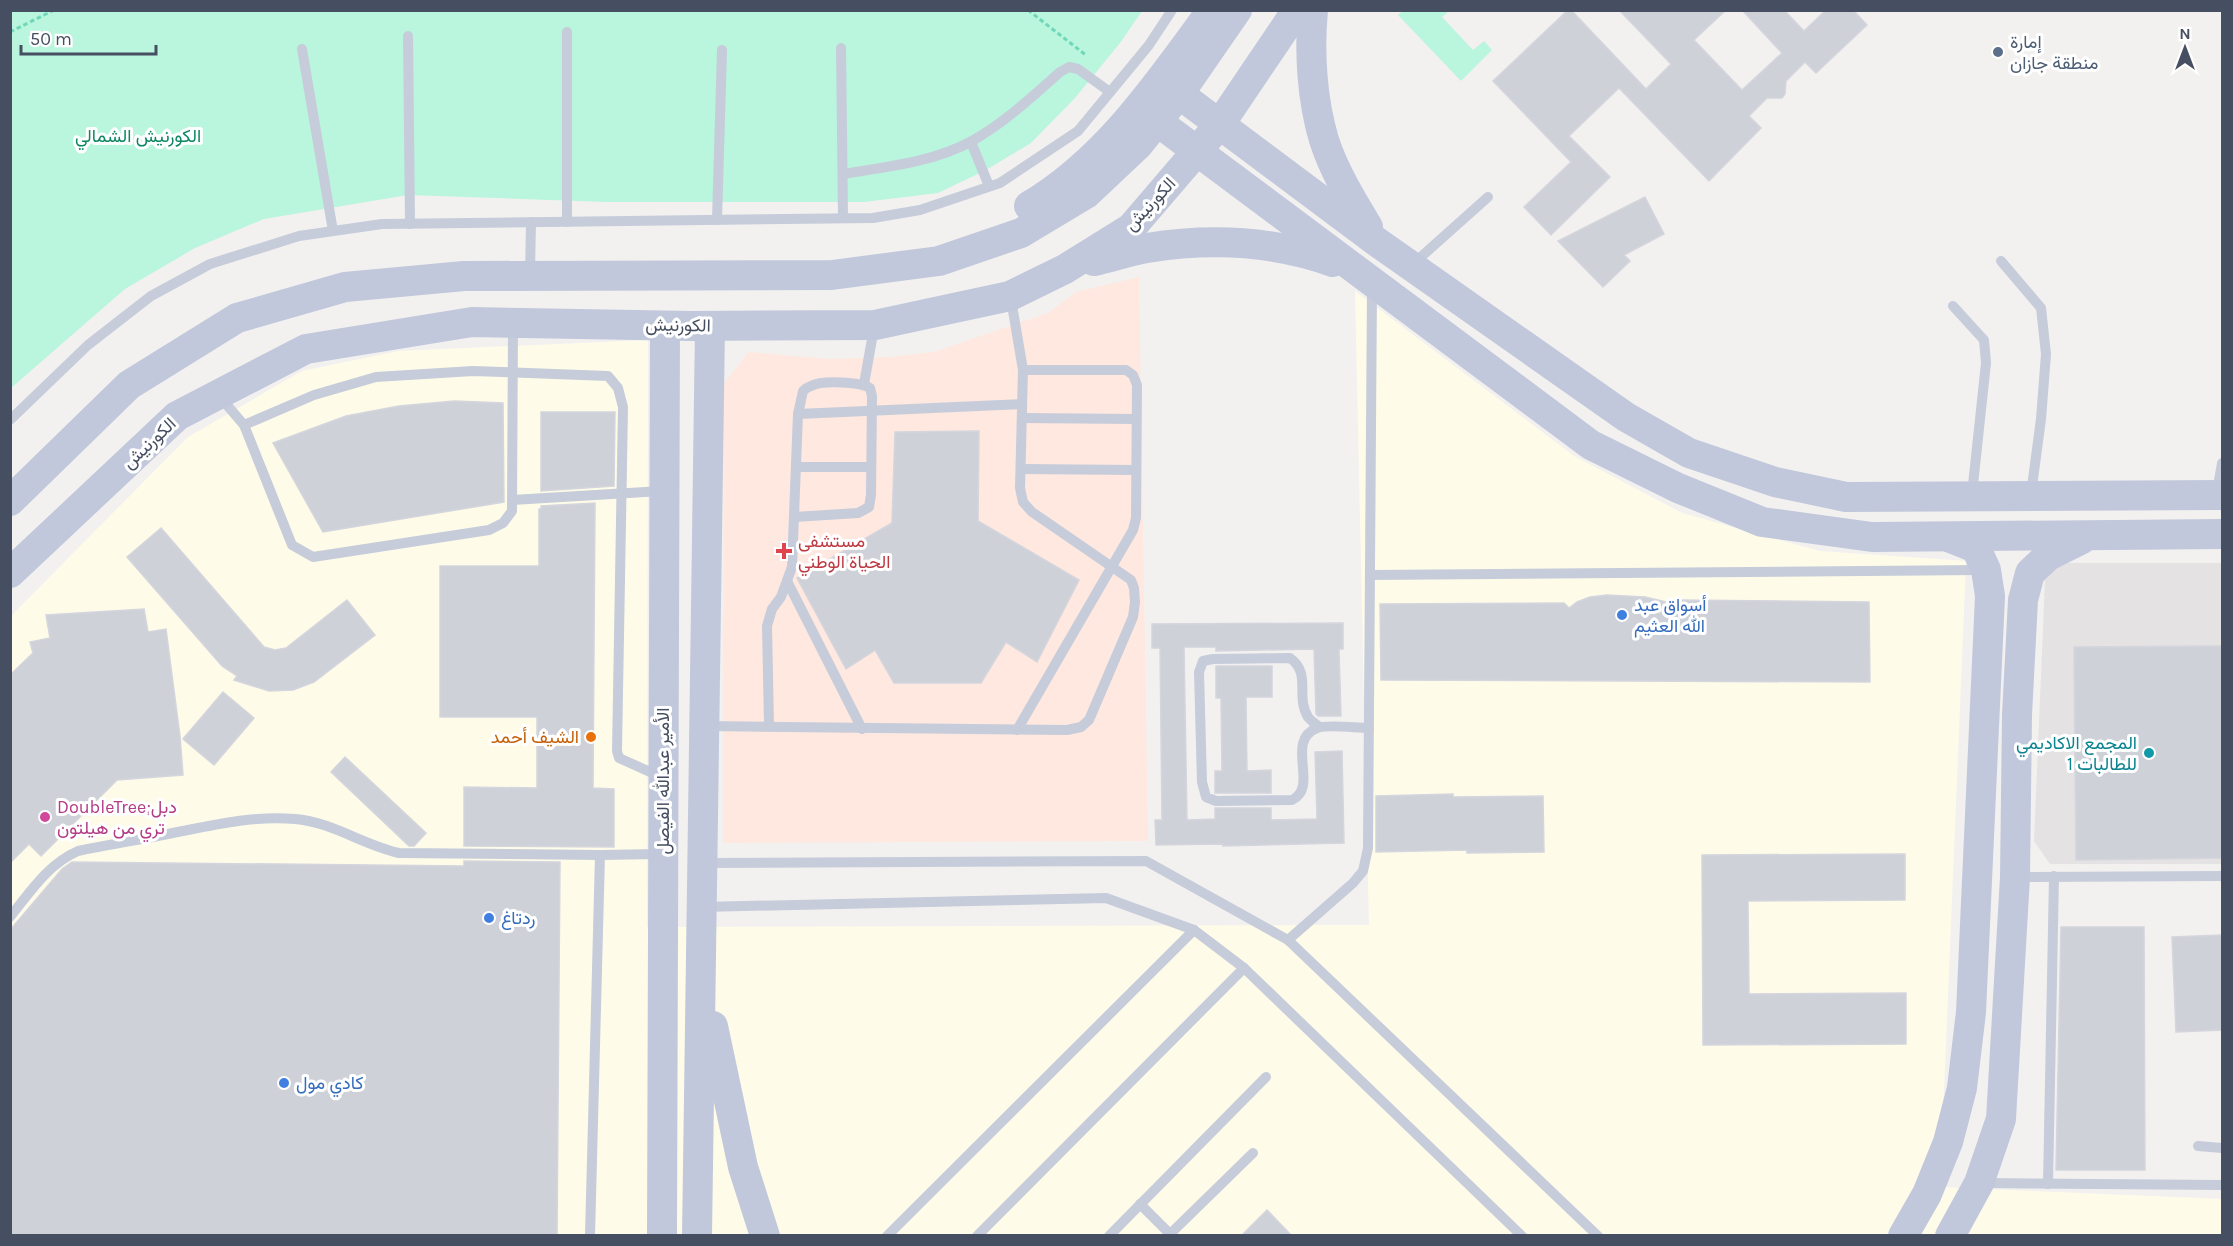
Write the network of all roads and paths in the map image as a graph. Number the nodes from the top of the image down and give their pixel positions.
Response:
1 (54, 10) edge
2 (1028, 10) edge
3 (1172, 10) edge
4 (1212, 10) edge
5 (1237, 10) edge
6 (1297, 10) edge
7 (1313, 10) edge
8 (10, 32) edge
9 (567, 32) dead end
10 (408, 36) dead end
11 (841, 48) dead end
12 (302, 49) dead end
13 (722, 51) dead end
14 (1092, 60) dead end
15 (1110, 92) junction
16 (1179, 94) junction
17 (1158, 122) junction
18 (1220, 124) junction
19 (971, 142) junction
20 (1198, 152) junction
21 (843, 174) junction
22 (989, 186) junction
23 (1488, 197) dead end
24 (843, 218) junction
25 (717, 220) junction
26 (531, 222) junction
27 (567, 222) junction
28 (410, 224) junction
29 (333, 231) junction
30 (1377, 242) junction
31 (2001, 261) dead end
32 (1411, 266) junction
33 (877, 268) junction
34 (1065, 269) junction
35 (1363, 275) junction
36 (529, 276) junction
37 (1010, 296) junction
38 (1953, 306) dead end
39 (513, 321) junction
40 (875, 325) junction
41 (665, 326) junction
42 (710, 326) junction
43 (1023, 370) junction
44 (512, 373) junction
45 (864, 384) junction
46 (218, 395) junction
47 (1022, 404) junction
48 (872, 409) junction
49 (798, 414) junction
50 (12, 417) edge
51 (1022, 418) junction
52 (1136, 419) junction
53 (244, 425) junction
54 (2223, 463) edge
55 (871, 466) junction
56 (796, 467) junction
57 (1021, 470) junction
58 (1136, 470) junction
59 (664, 491) junction
60 (622, 494) junction
61 (2219, 495) edge
62 (2030, 497) junction
63 (1972, 498) junction
64 (512, 500) junction
65 (10, 501) edge
66 (794, 517) junction
67 (2223, 534) edge
68 (2087, 536) junction
69 (1948, 537) junction
70 (1112, 566) junction
71 (1986, 570) junction
72 (10, 573) edge
73 (2030, 573) junction
74 (1370, 575) junction
75 (787, 581) junction
76 (704, 726) junction
77 (769, 726) junction
78 (1319, 727) junction
79 (1369, 728) junction
80 (862, 729) junction
81 (1017, 730) junction
82 (663, 778) junction
83 (663, 854) junction
84 (600, 855) junction
85 (702, 863) junction
86 (2054, 876) junction
87 (2223, 876) edge
88 (2015, 877) junction
89 (702, 907) junction
90 (10, 917) edge
91 (1194, 930) junction
92 (1288, 940) junction
93 (701, 967) junction
94 (1244, 968) junction
95 (1266, 1077) dead end
96 (2199, 1146) dead end
97 (2223, 1148) edge
98 (1254, 1153) dead end
99 (1979, 1183) junction
100 (2048, 1184) junction
101 (2223, 1185) edge
102 (1140, 1204) junction
103 (659, 1229) edge
104 (1169, 1235) edge
105 (590, 1236) edge
106 (698, 1236) edge
107 (765, 1236) edge
108 (887, 1236) edge
109 (977, 1236) edge
110 (1109, 1236) edge
111 (1522, 1236) edge
112 (1598, 1236) edge
113 (1903, 1236) edge
114 (1950, 1236) edge

1 - 8 path
2 - 14 path
3 - 15 lane
4 - 33 street
5 - 16 street
6 - 18 street, الكورنيش
7 - 30 street
9 - 27 lane
10 - 28 lane
11 - 21 lane
12 - 29 lane
13 - 25 lane
15 - 19 lane
15 - 22 lane
16 - 17 street
16 - 18 street
17 - 20 street
17 - 33 street
18 - 20 street, الكورنيش
18 - 30 street
19 - 21 lane
19 - 22 lane
20 - 34 street, الكورنيش
20 - 35 street
21 - 24 lane
22 - 24 lane
23 - 32 lane
24 - 25 lane
25 - 27 lane
26 - 27 lane
26 - 28 lane
26 - 36 lane
28 - 29 lane
29 - 50 lane
30 - 32 street
31 - 62 lane
32 - 63 street
33 - 36 street
34 - 35 street
34 - 37 street, الكورنيش
35 - 69 street
35 - 74 lane
36 - 65 street
37 - 40 street, الكورنيش
37 - 43 lane
38 - 63 lane
39 - 41 street, الكورنيش
39 - 44 lane
39 - 46 street, الكورنيش
40 - 42 street, الكورنيش
40 - 45 lane
41 - 42 street, الكورنيش
41 - 59 street, الأمير عبدالله الفيصل
42 - 76 street
43 - 47 lane
43 - 52 lane
44 - 53 lane
44 - 60 lane
44 - 64 lane
45 - 48 lane
45 - 49 lane
46 - 53 lane
46 - 72 street, الكورنيش
47 - 48 lane
47 - 51 lane
48 - 49 lane
48 - 55 lane
49 - 56 lane
51 - 52 lane
51 - 57 lane
52 - 58 lane
53 - 64 lane
54 - 61 lane
55 - 56 lane
55 - 66 lane
56 - 66 lane
57 - 58 lane
57 - 70 lane
58 - 70 lane
59 - 60 lane
59 - 82 street, الأمير عبدالله الفيصل
60 - 64 lane
60 - 82 lane
61 - 62 street
62 - 63 street
66 - 75 lane
67 - 68 street
68 - 69 street
68 - 73 street
69 - 71 street
70 - 81 lane
70 - 81 lane
71 - 73 street
71 - 74 lane
71 - 113 street
73 - 88 street
74 - 79 lane
75 - 77 lane
75 - 80 lane
76 - 77 lane
76 - 85 street
77 - 80 lane
78 - 78 lane
78 - 79 lane
79 - 92 lane
80 - 81 lane
82 - 83 street, الأمير عبدالله الفيصل
83 - 84 lane
83 - 103 street, الأمير عبدالله الفيصل
84 - 90 lane
84 - 105 lane
85 - 89 street
85 - 92 lane
86 - 87 lane
86 - 88 lane
86 - 100 lane
88 - 99 street
89 - 91 lane
89 - 93 street
91 - 94 lane
91 - 108 lane
92 - 112 lane
93 - 106 street
93 - 107 street
94 - 109 lane
94 - 111 lane
95 - 102 lane
96 - 97 lane
98 - 104 lane
99 - 100 lane
99 - 114 street
100 - 101 lane
102 - 104 lane
102 - 110 lane

